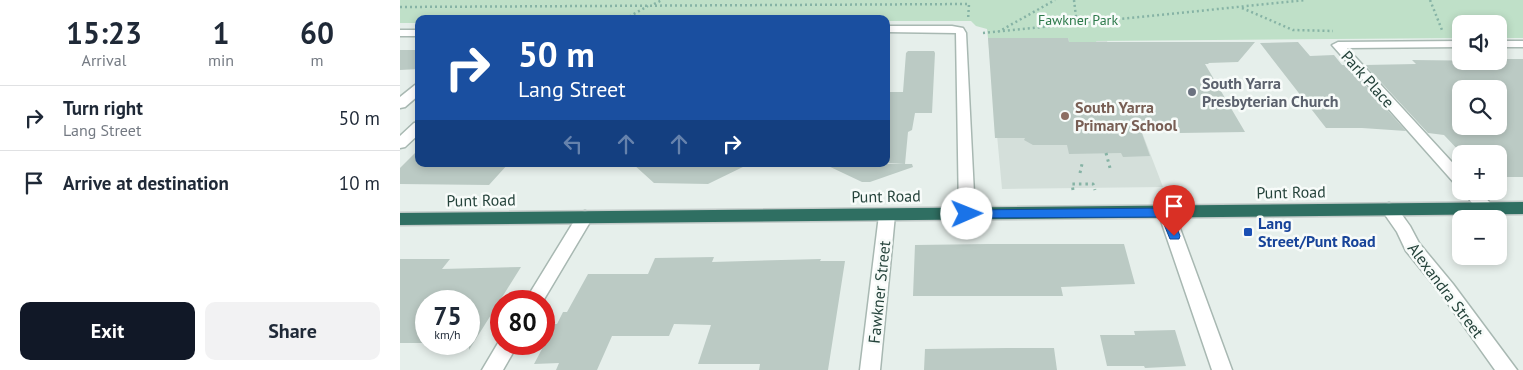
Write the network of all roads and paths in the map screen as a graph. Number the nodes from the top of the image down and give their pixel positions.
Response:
1 (662, 0) edge
2 (969, 0) edge
3 (1055, 0) edge
4 (1074, 0) edge
5 (1306, 0) edge
6 (1430, 0) edge
7 (969, 4) junction
8 (651, 5) junction
9 (400, 7) edge
10 (1240, 7) junction
11 (632, 15) edge
12 (968, 24) dead end
13 (1077, 25) junction
14 (890, 29) edge
15 (1333, 31) dead end
16 (400, 33) edge
17 (415, 33) edge
18 (983, 33) dead end
19 (998, 33) junction
20 (1452, 39) edge
21 (1452, 44) edge
22 (1507, 44) edge
23 (1523, 44) edge
24 (415, 91) edge
25 (400, 104) edge
26 (415, 130) edge
27 (400, 144) edge
28 (1106, 153) dead end
29 (1082, 164) dead end
30 (1110, 168) dead end
31 (1452, 171) edge
32 (1080, 173) dead end
33 (1073, 190) dead end
34 (1095, 190) dead end
35 (1479, 200) edge
36 (1486, 208) junction
37 (1523, 208) edge
38 (1389, 209) junction
39 (1166, 212) junction
40 (967, 214) junction
41 (887, 215) junction
42 (585, 217) junction
43 (400, 219) edge
44 (541, 290) edge
45 (501, 355) edge
46 (492, 370) edge
47 (870, 370) edge
48 (1222, 370) edge
49 (1507, 370) edge

1 - 8 path
2 - 7 path
3 - 19 path
4 - 13 path
5 - 10 path
6 - 20 path
7 - 8 path
7 - 12 path
8 - 9 path
8 - 11 path
10 - 13 path
10 - 15 path
13 - 19 path
14 - 40 street
16 - 17 street
18 - 19 path
21 - 31 street, Park Place
22 - 23 street
24 - 25 street
26 - 27 street
28 - 30 path
29 - 32 path
33 - 34 path
35 - 36 street
36 - 37 highway, Punt Road
36 - 38 highway, Punt Road
38 - 39 highway, Punt Road
38 - 49 street, Alexandra Street
39 - 40 highway, Punt Road
39 - 48 street
40 - 41 highway, Punt Road
41 - 42 highway, Punt Road
41 - 47 street, Fawkner Street
42 - 43 highway, Punt Road
42 - 44 street
45 - 46 street

